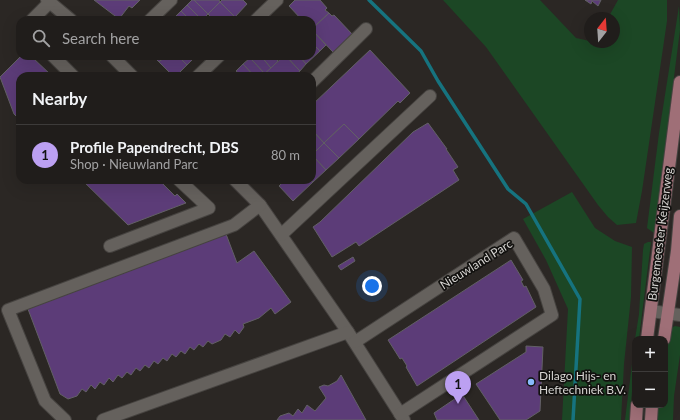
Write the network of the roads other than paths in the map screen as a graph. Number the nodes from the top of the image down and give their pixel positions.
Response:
1 (171, 0) edge
2 (277, 0) edge
3 (49, 1) edge
4 (36, 16) edge
5 (66, 16) edge
6 (154, 16) edge
7 (260, 16) edge
8 (366, 30) dead end
9 (57, 60) edge
10 (116, 60) edge
11 (215, 60) edge
12 (69, 72) edge
13 (128, 72) edge
14 (202, 72) edge
15 (316, 78) edge
16 (680, 82) edge
17 (430, 96) dead end
18 (184, 184) edge
19 (239, 184) edge
20 (260, 205) junction
21 (680, 216) edge
22 (281, 235) junction
23 (110, 246) dead end
24 (651, 311) junction
25 (674, 315) edge
26 (647, 336) edge
27 (665, 336) edge
28 (352, 337) junction
29 (637, 408) edge
30 (652, 408) edge
31 (402, 417) edge
32 (65, 420) edge
33 (102, 420) edge
34 (636, 420) edge
35 (651, 420) edge

1 - 6 street
2 - 7 street
3 - 4 street
3 - 5 street
8 - 15 street
9 - 12 street
10 - 13 street
11 - 14 street
16 - 24 main road, Burgemeester Keijzerweg
17 - 22 street
18 - 23 street
19 - 20 street, Nieuwland Parc
20 - 22 street, Nieuwland Parc
20 - 32 street
21 - 25 main road, Burgemeester Keijzerweg
22 - 28 street, Nieuwland Parc
24 - 25 street
24 - 26 main road, Burgemeester Keijzerweg
25 - 27 main road, Burgemeester Keijzerweg
28 - 31 street, Nieuwland Parc
28 - 31 street, Nieuwland Parc
28 - 33 street
29 - 34 main road
30 - 35 main road

